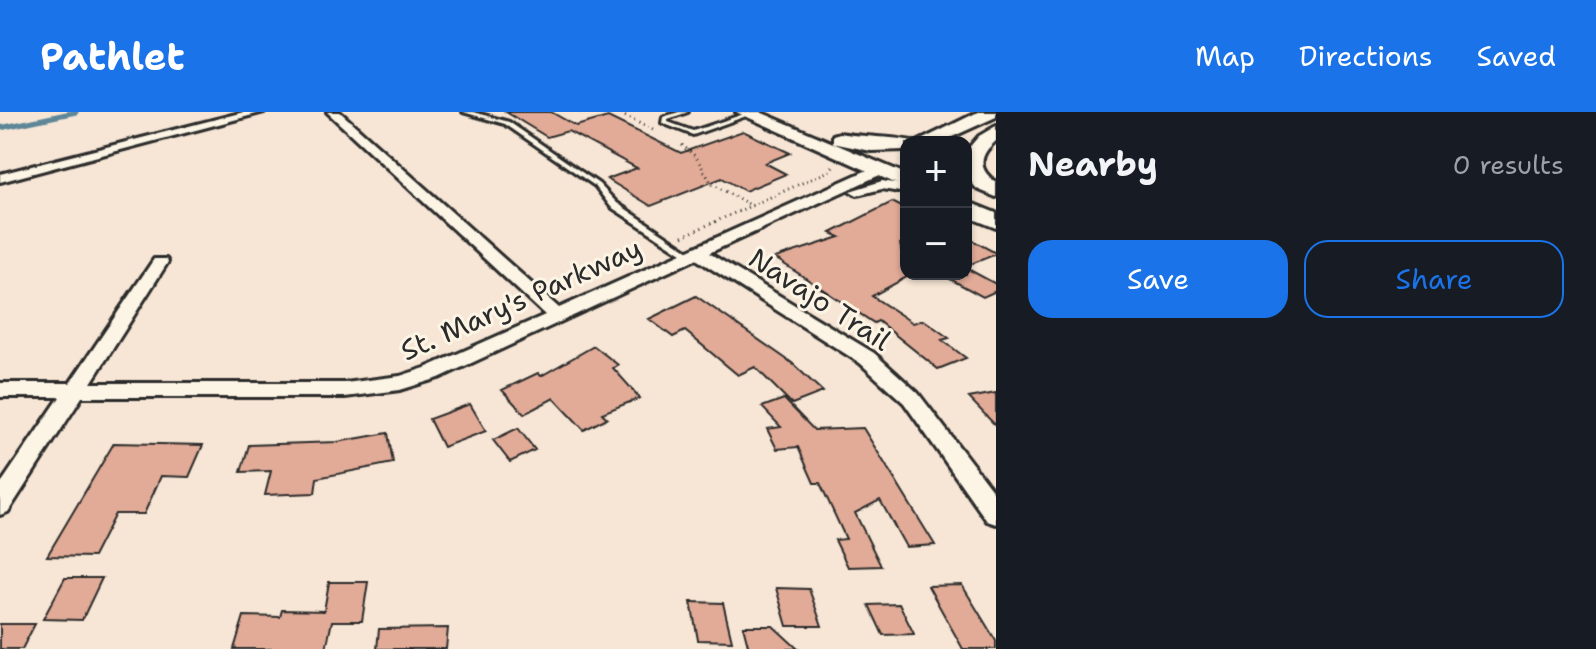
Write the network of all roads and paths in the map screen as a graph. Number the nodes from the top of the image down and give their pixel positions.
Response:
1 (258, 112) edge
2 (333, 112) edge
3 (466, 112) edge
4 (616, 112) edge
5 (685, 112) edge
6 (775, 112) edge
7 (993, 112) edge
8 (747, 113) edge
9 (996, 130) edge
10 (656, 131) dead end
11 (941, 136) edge
12 (670, 139) dead end
13 (972, 140) edge
14 (900, 160) edge
15 (900, 160) edge
16 (900, 160) edge
17 (836, 164) dead end
18 (0, 178) edge
19 (900, 188) edge
20 (996, 191) edge
21 (972, 193) edge
22 (996, 203) edge
23 (752, 206) junction
24 (972, 211) edge
25 (767, 221) junction
26 (996, 221) edge
27 (683, 236) dead end
28 (693, 254) junction
29 (160, 262) dead end
30 (556, 315) junction
31 (0, 390) edge
32 (75, 390) junction
33 (0, 505) edge
34 (996, 514) edge

1 - 18 street
2 - 30 street
3 - 28 lane
4 - 10 path
5 - 8 lane
6 - 15 main road
7 - 11 main road
8 - 14 main road
9 - 13 main road
9 - 20 main road
12 - 23 path
16 - 25 street, St. Mary's Parkway
17 - 23 path
19 - 25 street, St. Mary's Parkway
21 - 22 main road
23 - 27 path
24 - 26 main road
25 - 28 street, St. Mary's Parkway
28 - 30 street, St. Mary's Parkway
28 - 34 street, Navajo Trail
29 - 32 street
30 - 32 street, St. Mary's Parkway
31 - 32 street, St. Mary's Parkway
32 - 33 street

